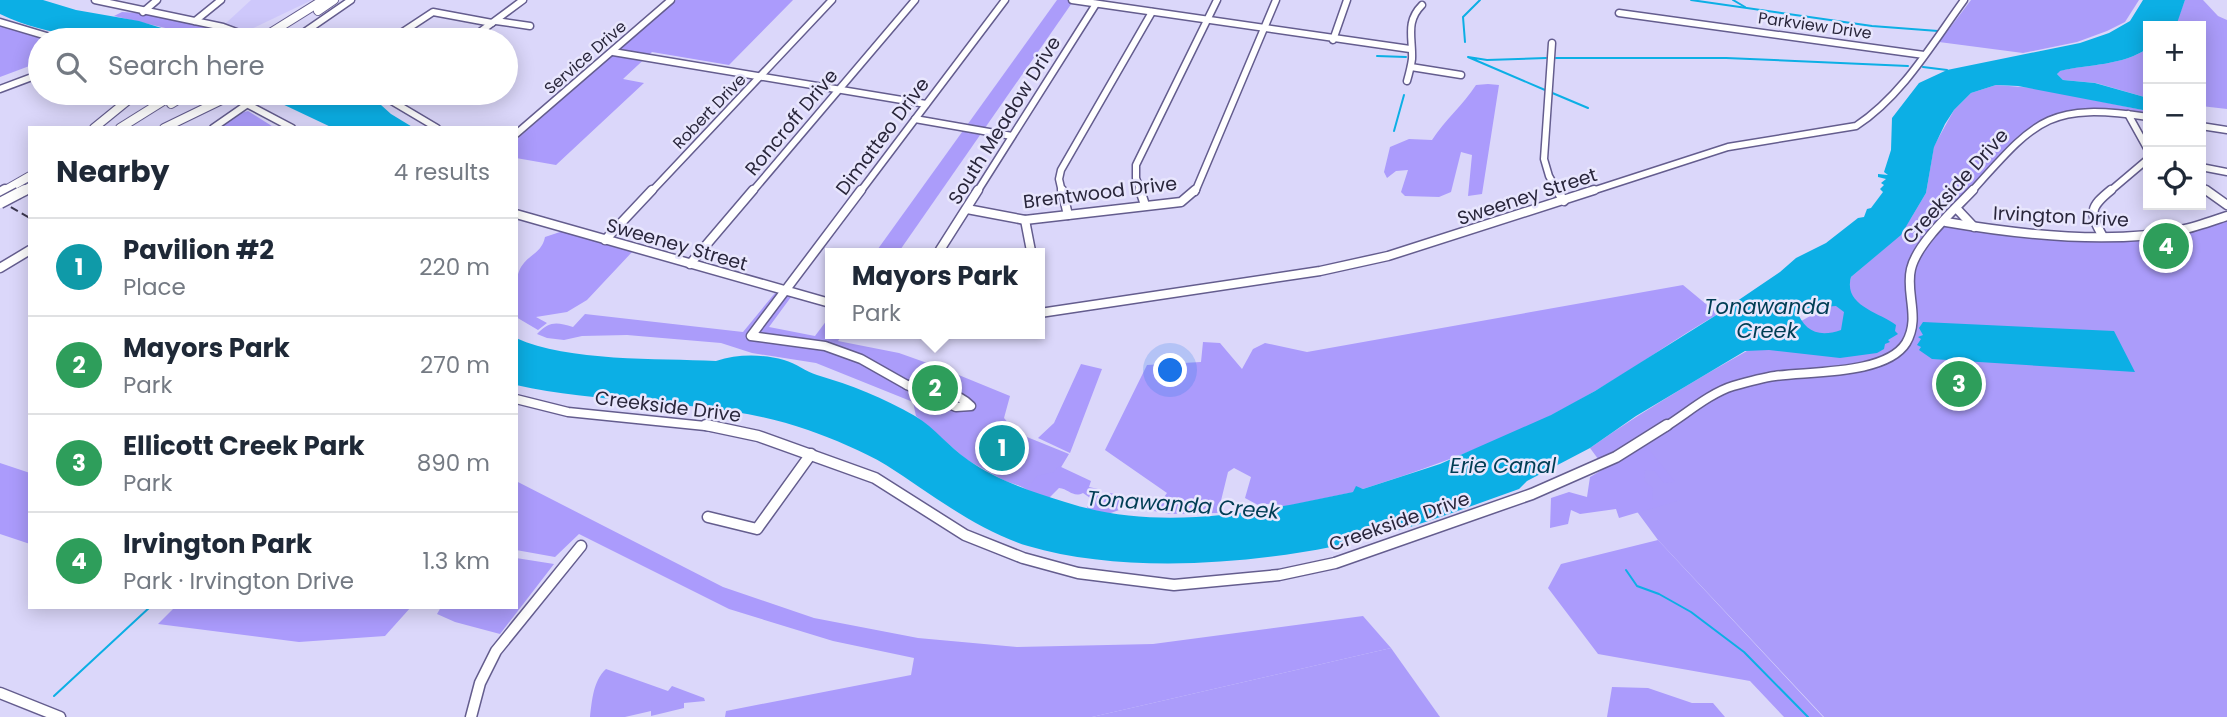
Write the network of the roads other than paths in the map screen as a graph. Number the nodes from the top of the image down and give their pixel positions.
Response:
1 (95, 0) edge
2 (157, 0) edge
3 (221, 0) edge
4 (323, 0) edge
5 (334, 0) edge
6 (351, 0) edge
7 (523, 0) edge
8 (671, 0) edge
9 (832, 0) edge
10 (915, 0) edge
11 (1005, 0) edge
12 (1072, 0) edge
13 (1217, 0) edge
14 (1276, 0) edge
15 (1347, 0) edge
16 (1964, 0) edge
17 (1096, 4) junction
18 (1422, 5) dead end
19 (143, 12) junction
20 (1152, 12) junction
21 (1619, 13) dead end
22 (195, 21) junction
23 (1207, 21) junction
24 (0, 22) edge
25 (494, 22) junction
26 (530, 26) dead end
27 (224, 28) edge
28 (281, 28) edge
29 (284, 28) edge
30 (310, 28) edge
31 (409, 28) edge
32 (486, 28) edge
33 (1265, 29) junction
34 (28, 30) edge
35 (1333, 40) junction
36 (1552, 44) dead end
37 (1410, 49) junction
38 (613, 52) junction
39 (1924, 55) junction
40 (1410, 68) junction
41 (1461, 75) dead end
42 (761, 77) junction
43 (28, 78) edge
44 (1407, 81) dead end
45 (0, 89) edge
46 (839, 90) junction
47 (926, 104) junction
48 (122, 105) edge
49 (160, 105) edge
50 (163, 105) edge
51 (208, 105) edge
52 (246, 105) edge
53 (252, 105) edge
54 (401, 105) edge
55 (2128, 114) junction
56 (2143, 116) edge
57 (915, 119) junction
58 (96, 126) edge
59 (123, 126) edge
60 (137, 126) edge
61 (168, 126) edge
62 (216, 126) edge
63 (289, 126) edge
64 (435, 126) edge
65 (2206, 127) edge
66 (2227, 130) edge
67 (518, 132) edge
68 (1012, 136) junction
69 (2146, 147) edge
70 (2143, 163) edge
71 (2206, 168) edge
72 (2227, 172) edge
73 (23, 186) edge
74 (2206, 190) edge
75 (0, 194) edge
76 (1564, 201) junction
77 (0, 203) edge
78 (1145, 205) junction
79 (2227, 205) edge
80 (967, 209) junction
81 (1957, 209) junction
82 (518, 215) edge
83 (1068, 215) junction
84 (2227, 216) edge
85 (1025, 220) junction
86 (1946, 222) junction
87 (1975, 227) junction
88 (2102, 235) junction
89 (606, 240) junction
90 (941, 248) edge
91 (1030, 248) edge
92 (28, 251) edge
93 (690, 264) junction
94 (0, 268) edge
95 (785, 291) junction
96 (825, 302) edge
97 (1045, 312) edge
98 (907, 385) junction
99 (518, 400) edge
100 (811, 454) junction
101 (708, 517) dead end
102 (580, 546) dead end
103 (0, 693) edge
104 (45, 715) edge
105 (60, 717) edge
106 (471, 717) edge

1 - 19 street
2 - 19 street
3 - 22 street
4 - 28 main road
5 - 29 main road
6 - 30 street
7 - 25 street
8 - 38 street, Service Drive
9 - 42 street, Robert Drive
10 - 46 street, Roncroff Drive
11 - 47 street, Dimatteo Drive
12 - 17 street
13 - 23 street
14 - 33 street, Brentwood Drive
15 - 35 street
16 - 39 street, Sweeney Street
17 - 20 street
17 - 68 street, South Meadow Drive
18 - 37 street
19 - 22 street
20 - 23 street
20 - 83 street
21 - 39 street, Parkview Drive
22 - 27 street
23 - 33 street
23 - 78 street
24 - 34 street
25 - 26 street
25 - 31 street
25 - 32 street
33 - 35 street
33 - 78 street, Brentwood Drive
35 - 37 street
36 - 76 street
37 - 40 street
38 - 42 street
38 - 67 street, Service Drive
39 - 76 street, Sweeney Street
40 - 41 street
40 - 44 street
42 - 46 street
42 - 89 street, Robert Drive
43 - 45 street
46 - 47 street
46 - 93 street, Roncroff Drive
47 - 57 street, Dimatteo Drive
48 - 58 main road
49 - 59 main road
50 - 60 main road
51 - 61 main road
52 - 62 street
53 - 63 street
54 - 64 street
55 - 56 street, Creekside Drive
55 - 69 street
55 - 81 street, Creekside Drive
57 - 68 street
57 - 95 street, Dimatteo Drive
65 - 66 street
68 - 80 street, South Meadow Drive
70 - 88 street
71 - 72 street
73 - 75 main road
73 - 77 main road, bridge
74 - 79 street
76 - 97 street, Sweeney Street
78 - 83 street, Brentwood Drive
80 - 85 street, Brentwood Drive
80 - 90 street, South Meadow Drive
81 - 86 street, Creekside Drive
81 - 87 street, Irvington Drive
82 - 89 street, Sweeney Street
83 - 85 street, Brentwood Drive
84 - 88 street, Irvington Drive
85 - 91 street
86 - 87 street, Irvington Drive
86 - 100 street, Creekside Drive
87 - 88 street, Irvington Drive
89 - 93 street, Sweeney Street
92 - 94 street
93 - 95 street, Sweeney Street
95 - 96 street, Sweeney Street
95 - 98 street, Dimatteo Drive
98 - 98 street
99 - 100 street, Creekside Drive
100 - 101 street
102 - 106 street
103 - 104 street
104 - 105 street

